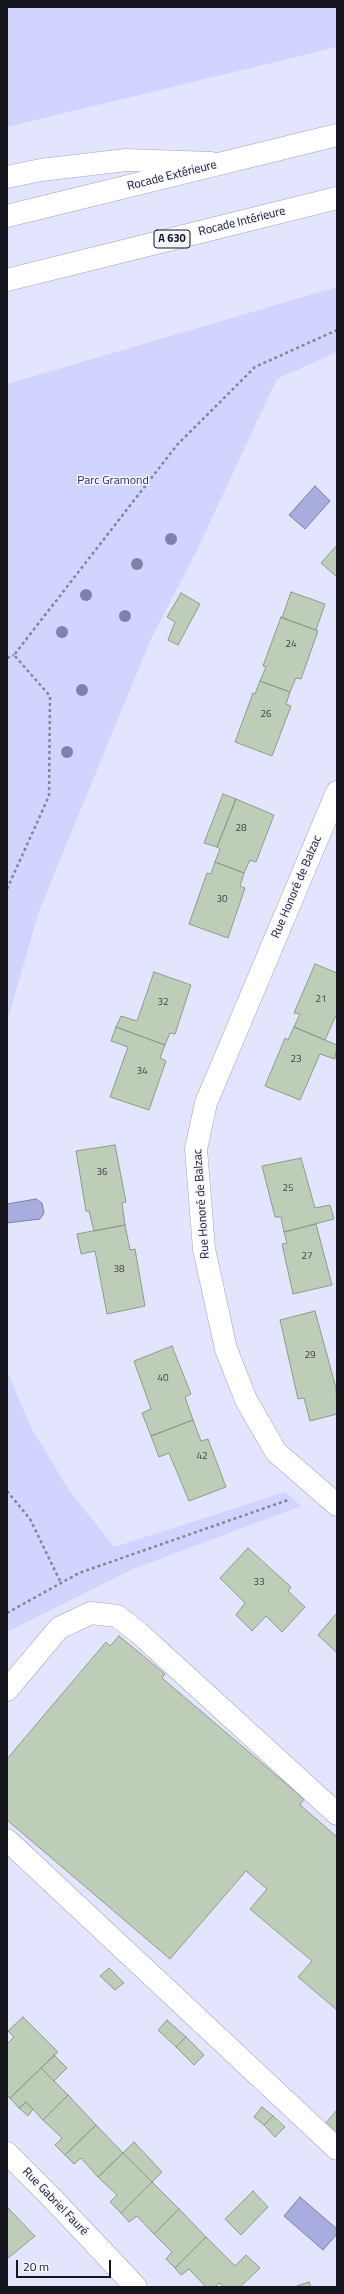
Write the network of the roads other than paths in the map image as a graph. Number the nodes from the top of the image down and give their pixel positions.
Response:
1 (337, 135) edge
2 (225, 163) junction
3 (7, 177) edge
4 (337, 198) edge
5 (7, 216) edge
6 (7, 280) edge
7 (337, 792) edge
8 (337, 1505) edge
9 (7, 1690) edge
10 (337, 1814) edge
11 (7, 1840) edge
12 (337, 2149) edge
13 (7, 2153) edge
14 (136, 2287) edge

1 - 2 main road, Rocade Extérieure
2 - 3 main road
2 - 5 main road, Rocade Extérieure
4 - 6 main road, Rocade Intérieure / A 630
7 - 8 main road, Rue Honoré de Balzac
9 - 10 main road
11 - 12 main road
13 - 14 main road, Rue Gabriel Fauré

